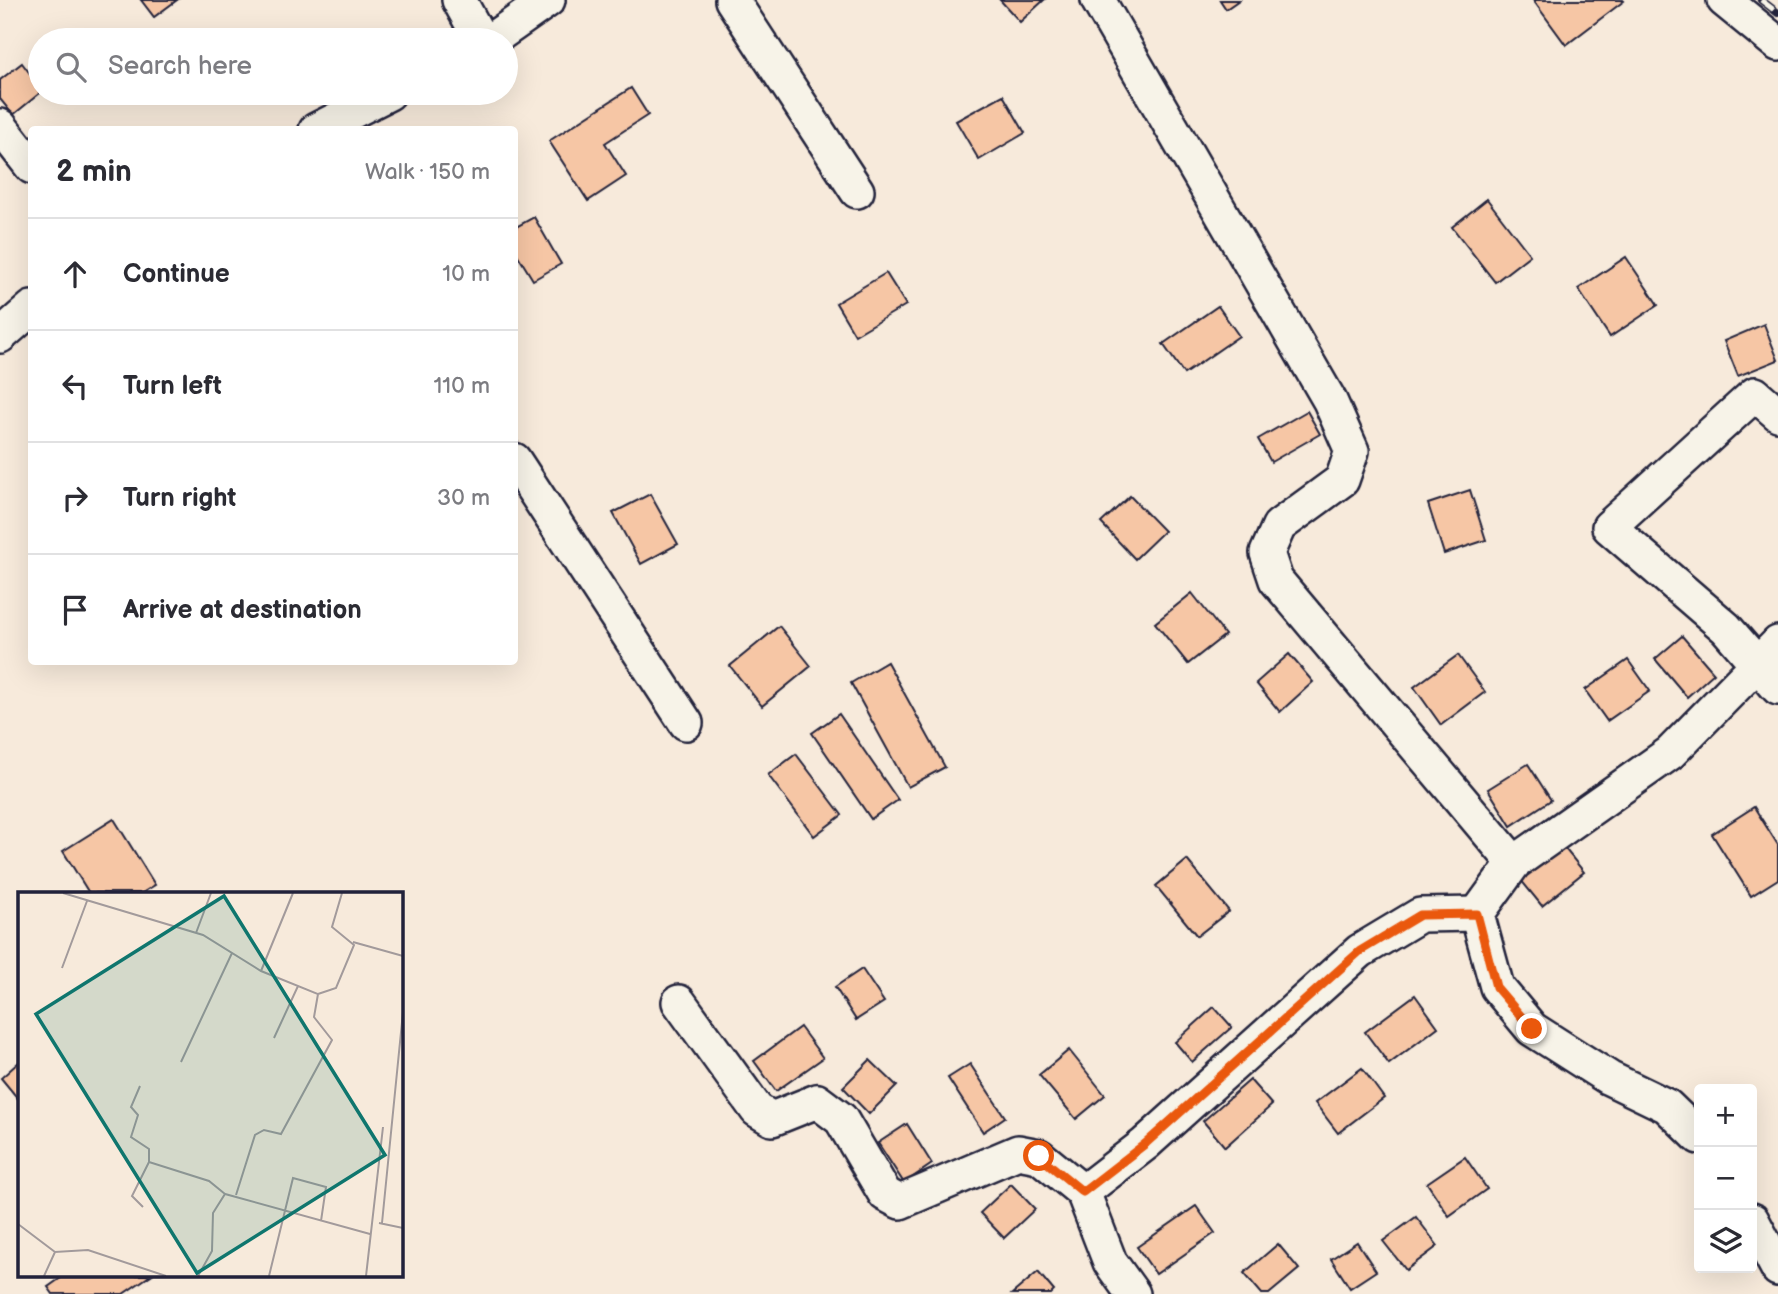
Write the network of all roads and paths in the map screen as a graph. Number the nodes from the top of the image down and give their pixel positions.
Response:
1 (459, 0) edge
2 (548, 0) edge
3 (732, 0) edge
4 (1098, 0) edge
5 (1724, 0) edge
6 (474, 28) edge
7 (508, 28) edge
8 (1778, 44) edge
9 (365, 105) edge
10 (0, 126) edge
11 (324, 126) edge
12 (28, 162) edge
13 (857, 191) dead end
14 (28, 312) edge
15 (0, 336) edge
16 (1778, 414) edge
17 (518, 466) edge
18 (1771, 665) edge
19 (686, 723) dead end
20 (1514, 863) junction
21 (1477, 914) junction
22 (679, 1002) dead end
23 (1694, 1132) edge
24 (1083, 1192) junction
25 (1757, 1229) edge
26 (1778, 1269) edge
27 (1133, 1294) edge

1 - 6 street
2 - 7 street
3 - 13 street
4 - 20 street
5 - 8 street
9 - 11 street
10 - 12 street
14 - 15 street
16 - 18 street
17 - 19 street
18 - 20 street
20 - 21 street
21 - 23 street
21 - 24 street
22 - 24 street
24 - 27 street
25 - 26 street

